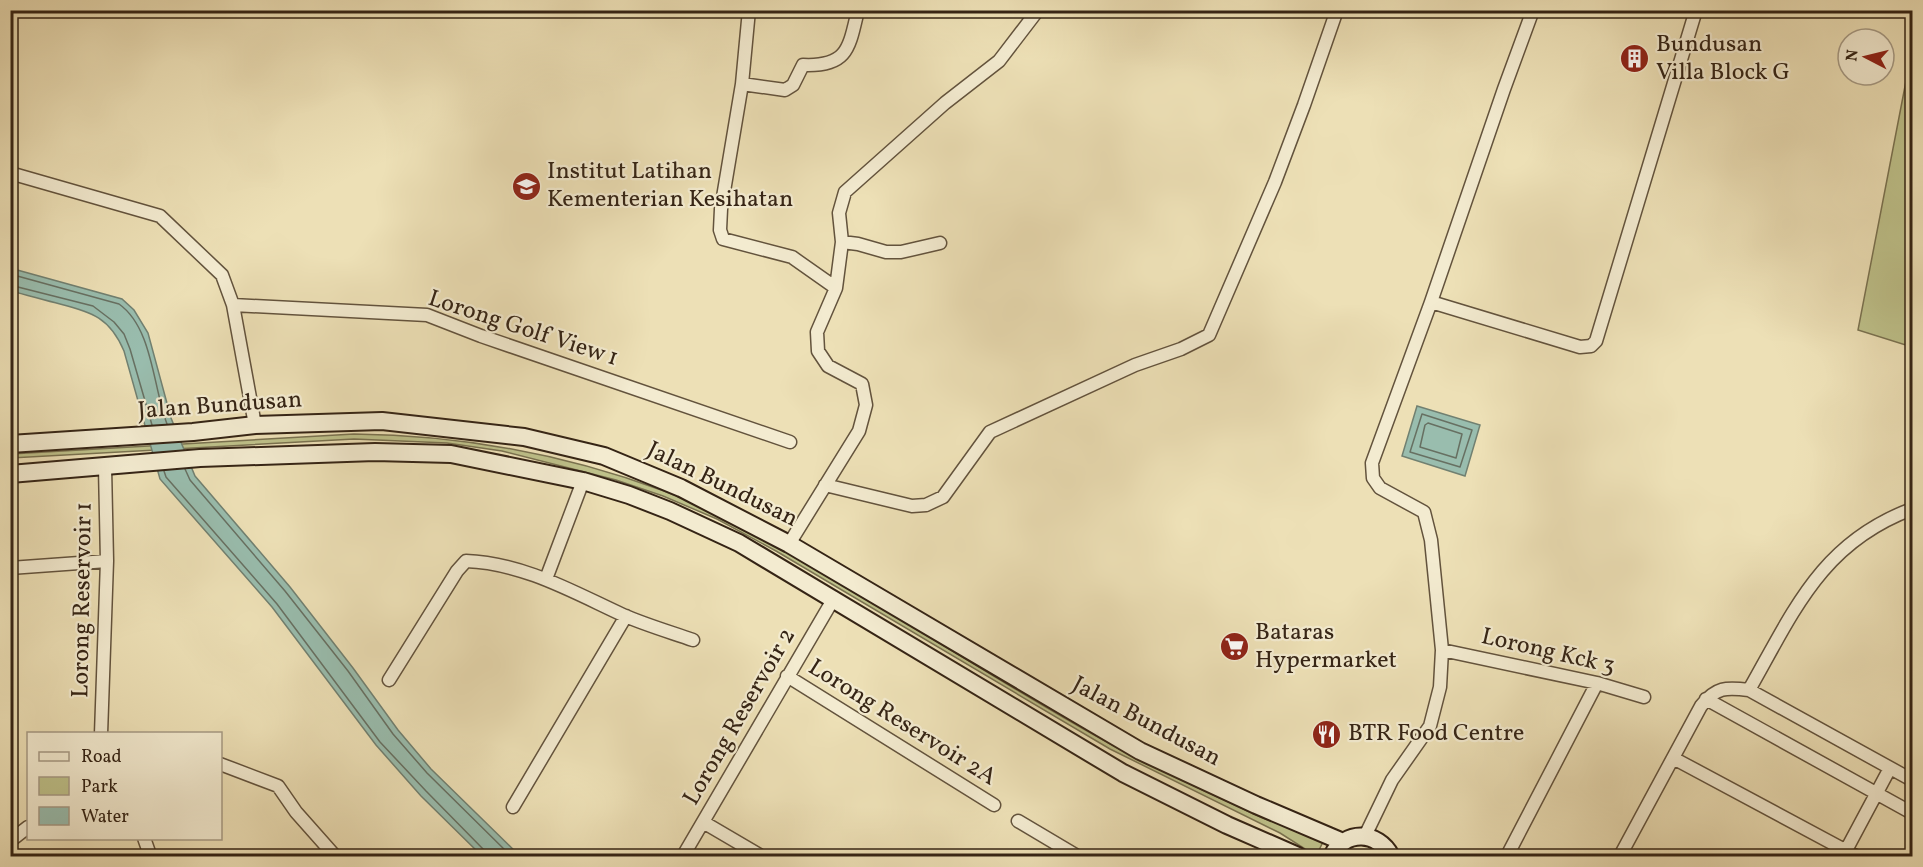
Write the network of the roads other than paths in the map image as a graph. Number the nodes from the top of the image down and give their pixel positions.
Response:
1 (749, 10) edge
2 (858, 10) edge
3 (1038, 10) edge
4 (1337, 10) edge
5 (1533, 10) edge
6 (1696, 10) edge
7 (742, 84) junction
8 (10, 173) edge
9 (842, 242) junction
10 (940, 243) dead end
11 (836, 288) junction
12 (1431, 302) junction
13 (233, 305) junction
14 (255, 425) junction
15 (790, 442) dead end
16 (10, 444) edge
17 (105, 467) junction
18 (10, 474) edge
19 (583, 481) junction
20 (825, 485) junction
21 (1912, 509) edge
22 (789, 544) junction
23 (107, 561) junction
24 (10, 568) edge
25 (546, 579) junction
26 (834, 598) junction
27 (626, 616) junction
28 (693, 640) dead end
29 (1442, 650) junction
30 (787, 676) junction
31 (389, 680) dead end
32 (1597, 683) junction
33 (1749, 690) junction
34 (1644, 697) dead end
35 (1706, 699) junction
36 (101, 732) edge
37 (1673, 758) junction
38 (222, 765) edge
39 (1890, 768) junction
40 (1912, 780) edge
41 (1877, 793) junction
42 (994, 805) dead end
43 (513, 807) dead end
44 (1912, 813) edge
45 (1018, 821) dead end
46 (703, 822) junction
47 (27, 828) edge
48 (1365, 836) junction
49 (145, 840) edge
50 (10, 841) edge
51 (1343, 842) junction
52 (1622, 853) edge
53 (150, 855) dead end
54 (1848, 855) edge
55 (334, 856) edge
56 (683, 856) edge
57 (761, 856) edge
58 (1077, 856) edge
59 (1298, 856) edge
60 (1332, 856) edge
61 (1391, 856) edge
62 (1507, 856) edge
63 (1636, 856) edge

1 - 7 street
2 - 7 street
3 - 9 street
4 - 20 street
5 - 12 street
6 - 12 street
7 - 11 street
8 - 13 street
9 - 10 street
9 - 11 street
11 - 20 street
12 - 29 street
13 - 14 street
13 - 15 street, Lorong Golf View 1
14 - 16 main road, Jalan Bundusan
14 - 22 main road, Jalan Bundusan
17 - 18 main road, Jalan Bundusan
17 - 19 main road, Jalan Bundusan
17 - 23 street, Lorong Reservoir 1
19 - 25 street
19 - 26 main road, Jalan Bundusan
20 - 22 street
21 - 33 street
22 - 51 main road, Jalan Bundusan
23 - 24 street
23 - 36 street, Lorong Reservoir 1
25 - 27 street
25 - 31 street
26 - 30 street, Lorong Reservoir 2
26 - 59 main road, Jalan Bundusan
27 - 28 street
27 - 43 street
29 - 32 street, Lorong Kck 3
29 - 48 street
30 - 42 street, Lorong Reservoir 2A
30 - 46 street, Lorong Reservoir 2
32 - 34 street, Lorong Kck 3
32 - 62 street
33 - 35 street
33 - 39 street
35 - 37 street
35 - 41 street
37 - 52 street
37 - 54 street
38 - 55 street
39 - 40 street
39 - 41 street
41 - 44 street
41 - 54 street
45 - 58 street
46 - 56 street, Lorong Reservoir 2
46 - 57 street
47 - 50 street
48 - 51 main road
48 - 61 main road
49 - 53 street
51 - 60 main road
52 - 63 street

